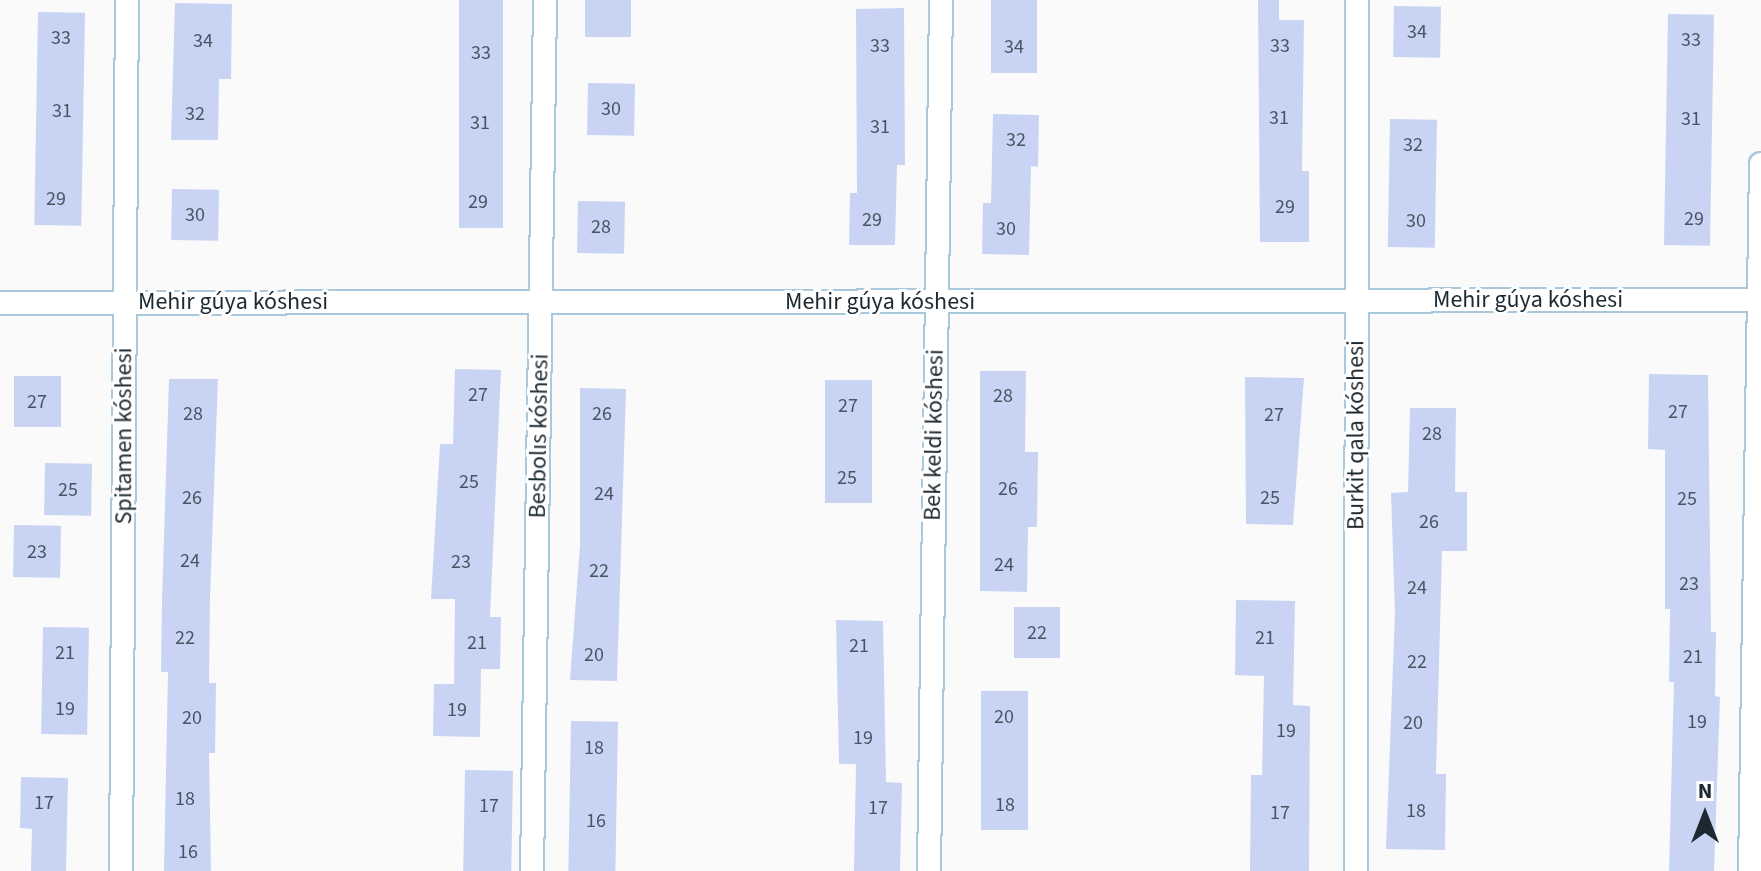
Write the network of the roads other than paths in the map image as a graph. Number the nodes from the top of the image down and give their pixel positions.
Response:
1 (127, 0) edge
2 (545, 0) edge
3 (941, 0) edge
4 (1357, 0) edge
5 (1761, 164) edge
6 (541, 299) junction
7 (1356, 300) junction
8 (1758, 300) edge
9 (0, 303) edge
10 (126, 303) junction
11 (935, 303) junction
12 (121, 871) edge
13 (532, 871) edge
14 (929, 871) edge
15 (1356, 871) edge
16 (1750, 871) edge

1 - 10 street, Spitamen kóshesi
2 - 6 street, Besbolıs kóshesi
3 - 11 street, Bek keldi kóshesi
4 - 7 street, Burkit qala kóshesi
5 - 8 street
6 - 10 street, Mehir gúyа kóshesi
6 - 11 street, Mehir gúyа kóshesi
6 - 13 street, Besbolıs kóshesi
7 - 8 street, Mehir gúyа kóshesi
7 - 11 street, Mehir gúyа kóshesi
7 - 15 street, Burkit qala kóshesi
8 - 16 street
9 - 10 street, Mehir gúyа kóshesi
10 - 12 street, Spitamen kóshesi
11 - 14 street, Bek keldi kóshesi

